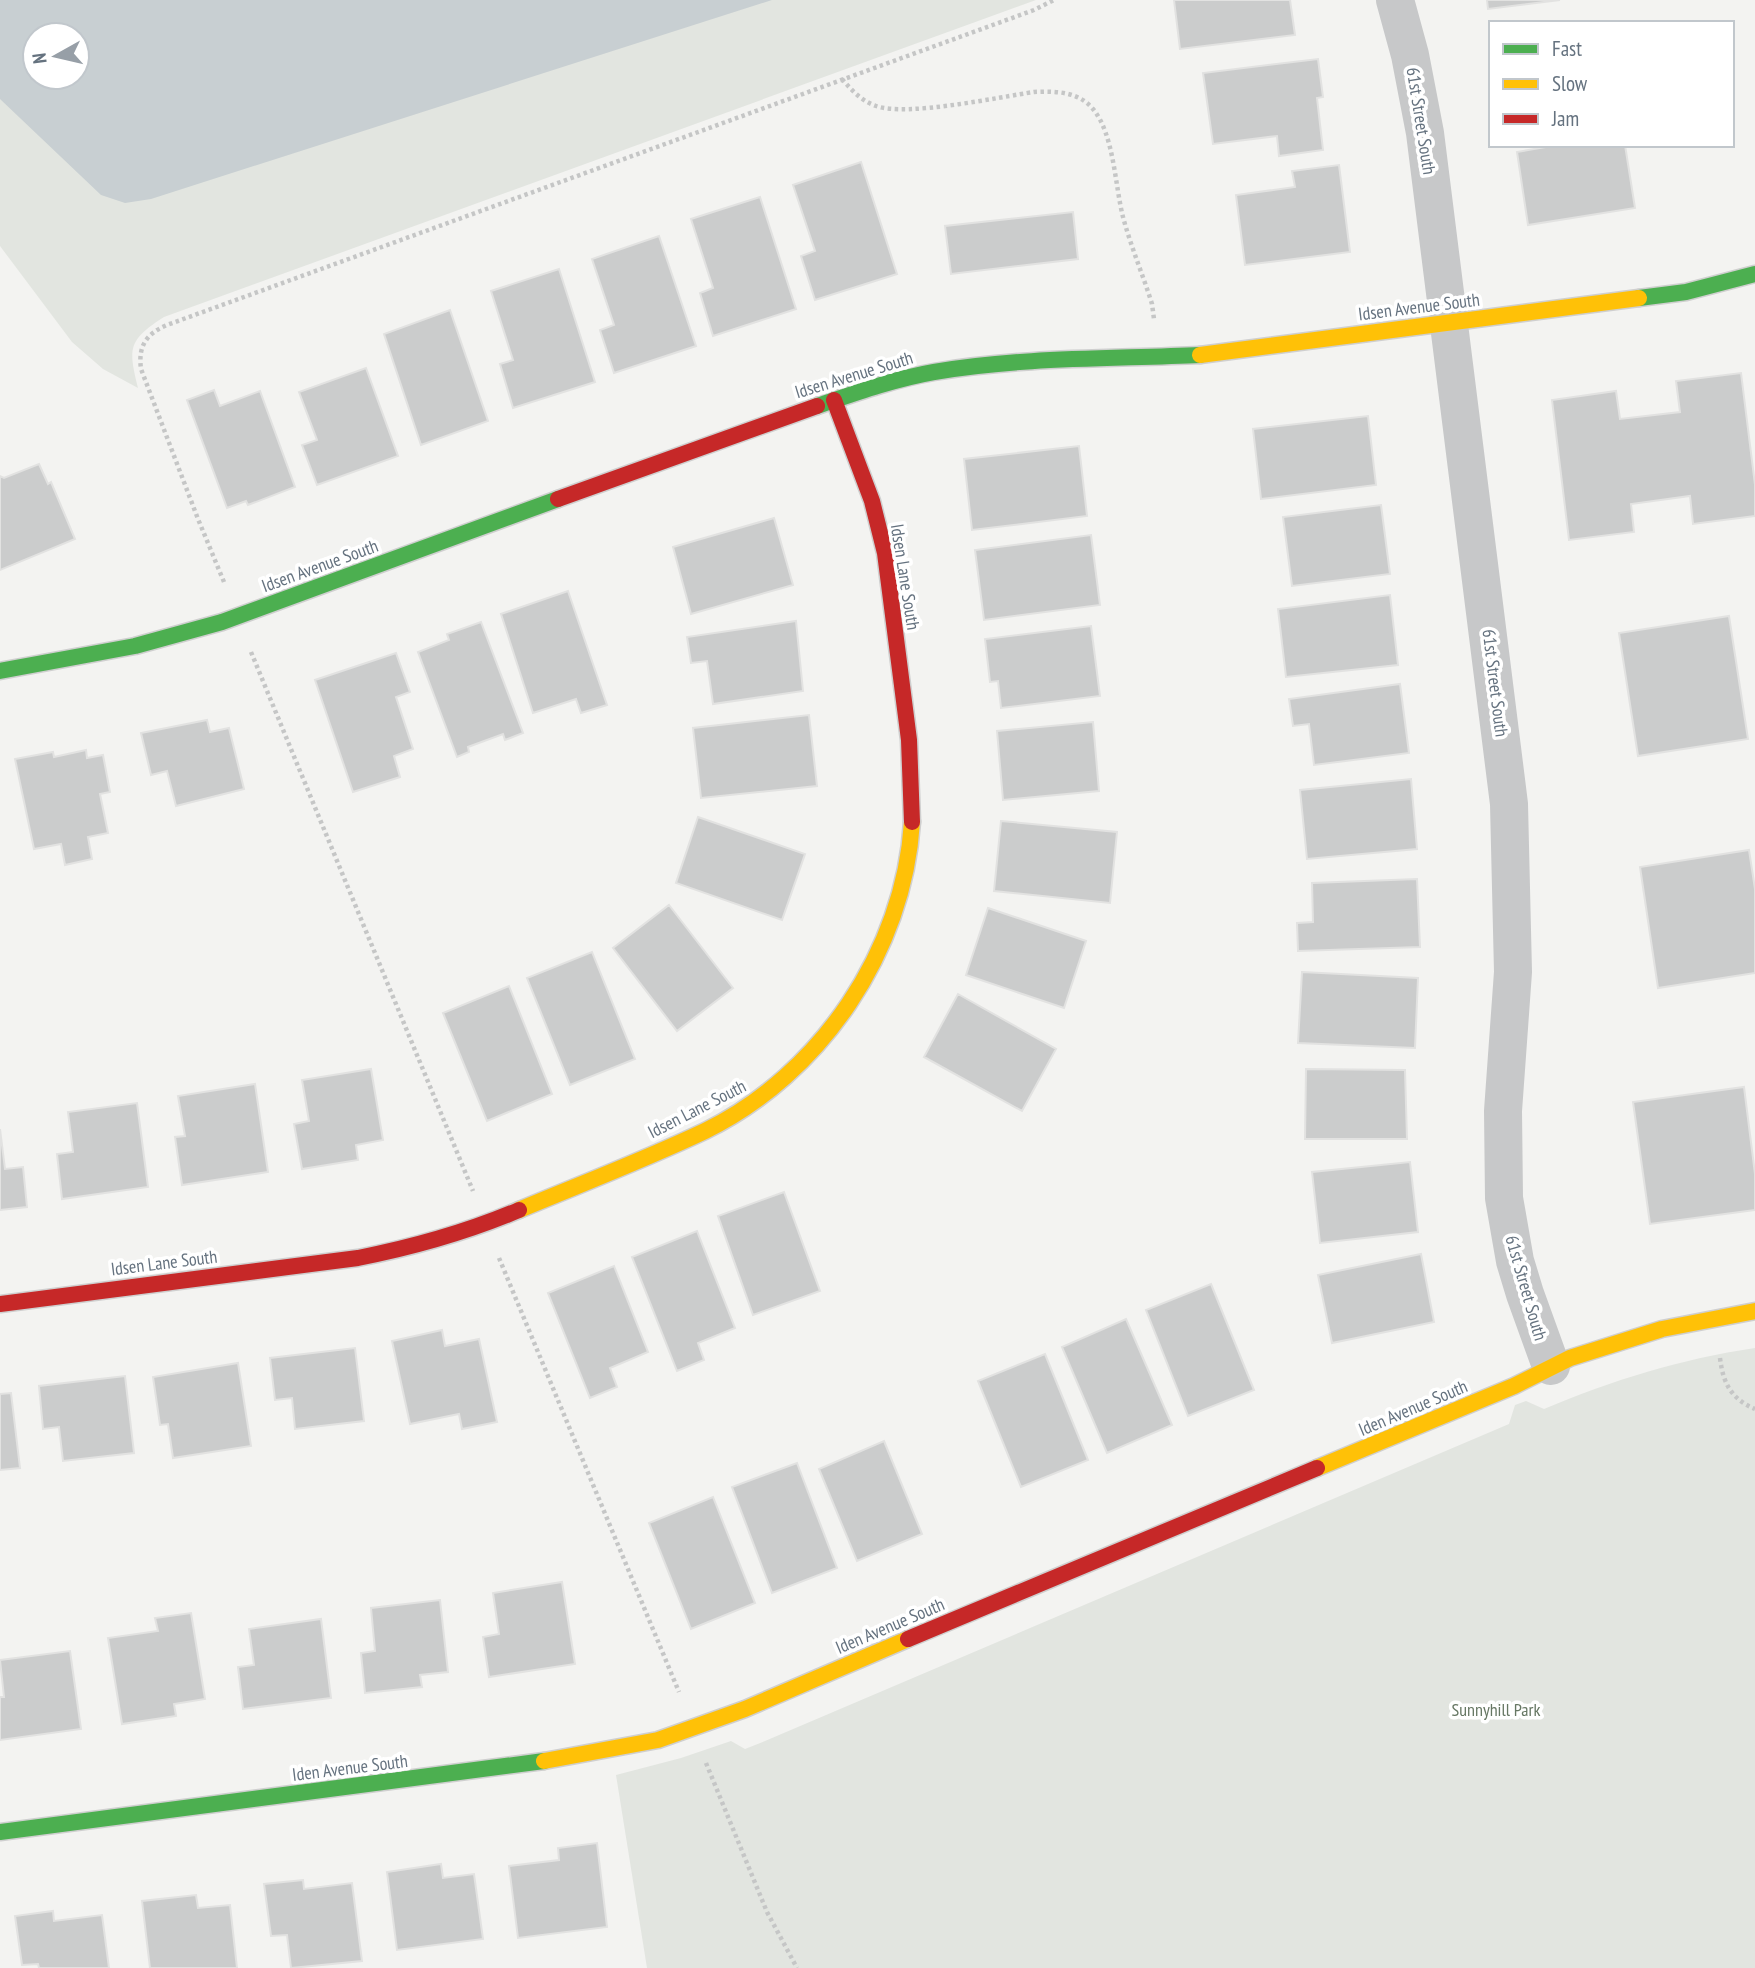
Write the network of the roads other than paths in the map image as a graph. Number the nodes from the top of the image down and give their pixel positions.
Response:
1 (1395, 0) edge
2 (1755, 274) edge
3 (1449, 323) junction
4 (834, 400) junction
5 (0, 671) edge
6 (0, 1304) edge
7 (1755, 1311) edge
8 (1551, 1366) junction
9 (0, 1832) edge

1 - 3 street, 61st Street South
2 - 3 street, Idsen Avenue South
3 - 4 street, Idsen Avenue South
3 - 8 street, 61st Street South
4 - 5 street, Idsen Avenue South
4 - 6 street, Idsen Lane South
7 - 8 street, Iden Avenue South
8 - 9 street, Iden Avenue South

